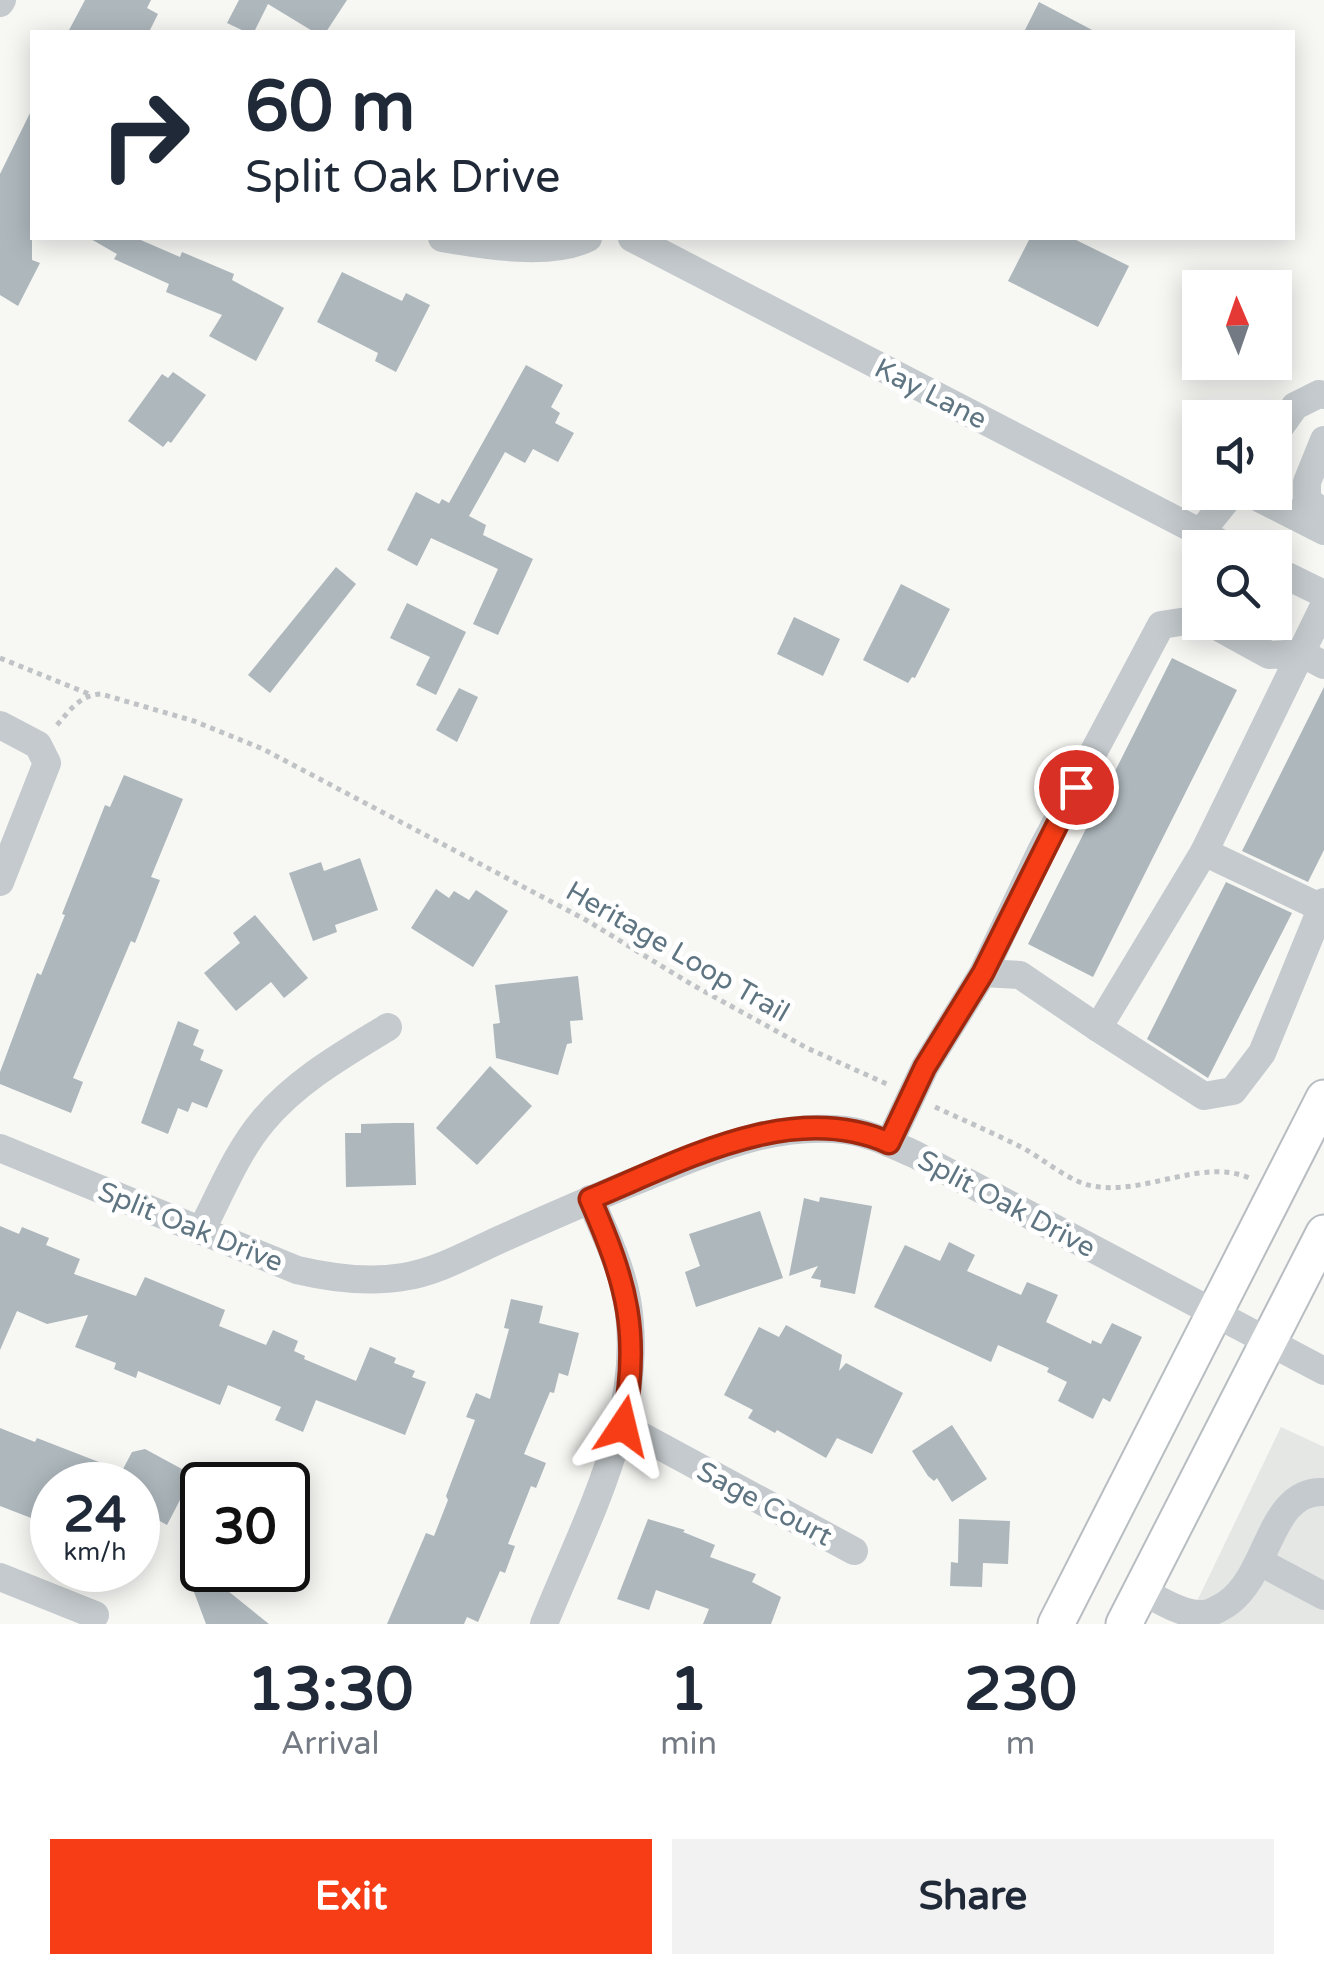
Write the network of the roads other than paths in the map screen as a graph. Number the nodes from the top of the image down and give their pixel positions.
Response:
1 (459, 240) edge
2 (583, 240) edge
3 (636, 240) edge
4 (1324, 395) edge
5 (1292, 410) edge
6 (1324, 440) edge
7 (1219, 510) edge
8 (1283, 510) edge
9 (1324, 513) edge
10 (1194, 530) edge
11 (1202, 530) edge
12 (1324, 531) edge
13 (1292, 578) edge
14 (1324, 594) edge
15 (1324, 606) edge
16 (1182, 622) edge
17 (1242, 640) edge
18 (1312, 659) edge
19 (0, 726) edge
20 (1204, 852) junction
21 (0, 882) edge
22 (1323, 906) edge
23 (983, 973) junction
24 (388, 1026) dead end
25 (1098, 1028) junction
26 (1324, 1098) edge
27 (889, 1143) junction
28 (0, 1148) edge
29 (590, 1199) junction
30 (201, 1231) junction
31 (1324, 1233) edge
32 (1216, 1313) junction
33 (1270, 1342) junction
34 (1324, 1371) edge
35 (623, 1426) junction
36 (1324, 1492) edge
37 (854, 1551) dead end
38 (1260, 1562) junction
39 (0, 1577) edge
40 (1142, 1591) junction
41 (1324, 1596) edge
42 (94, 1614) dead end
43 (1205, 1620) edge
44 (544, 1624) edge
45 (1056, 1624) edge
46 (1124, 1624) edge

1 - 2 street
3 - 10 street, Kay Lane
4 - 5 street
6 - 9 street
7 - 11 street
8 - 12 street
13 - 14 street
15 - 18 street
16 - 23 street
17 - 18 street
18 - 20 street
19 - 21 street
20 - 22 street
20 - 25 street
22 - 25 street
23 - 25 street
23 - 27 street
24 - 30 street
26 - 32 main road
27 - 29 street, Split Oak Drive
27 - 32 street, Split Oak Drive
28 - 30 street, Split Oak Drive
29 - 30 street, Split Oak Drive
29 - 35 street
31 - 33 main road
32 - 33 street, Split Oak Drive
32 - 45 main road
33 - 34 street, Split Oak Drive
33 - 40 main road
35 - 37 street, Sage Court
35 - 44 street
36 - 38 street
38 - 41 street
38 - 43 street
39 - 42 street
40 - 43 street
40 - 46 main road

